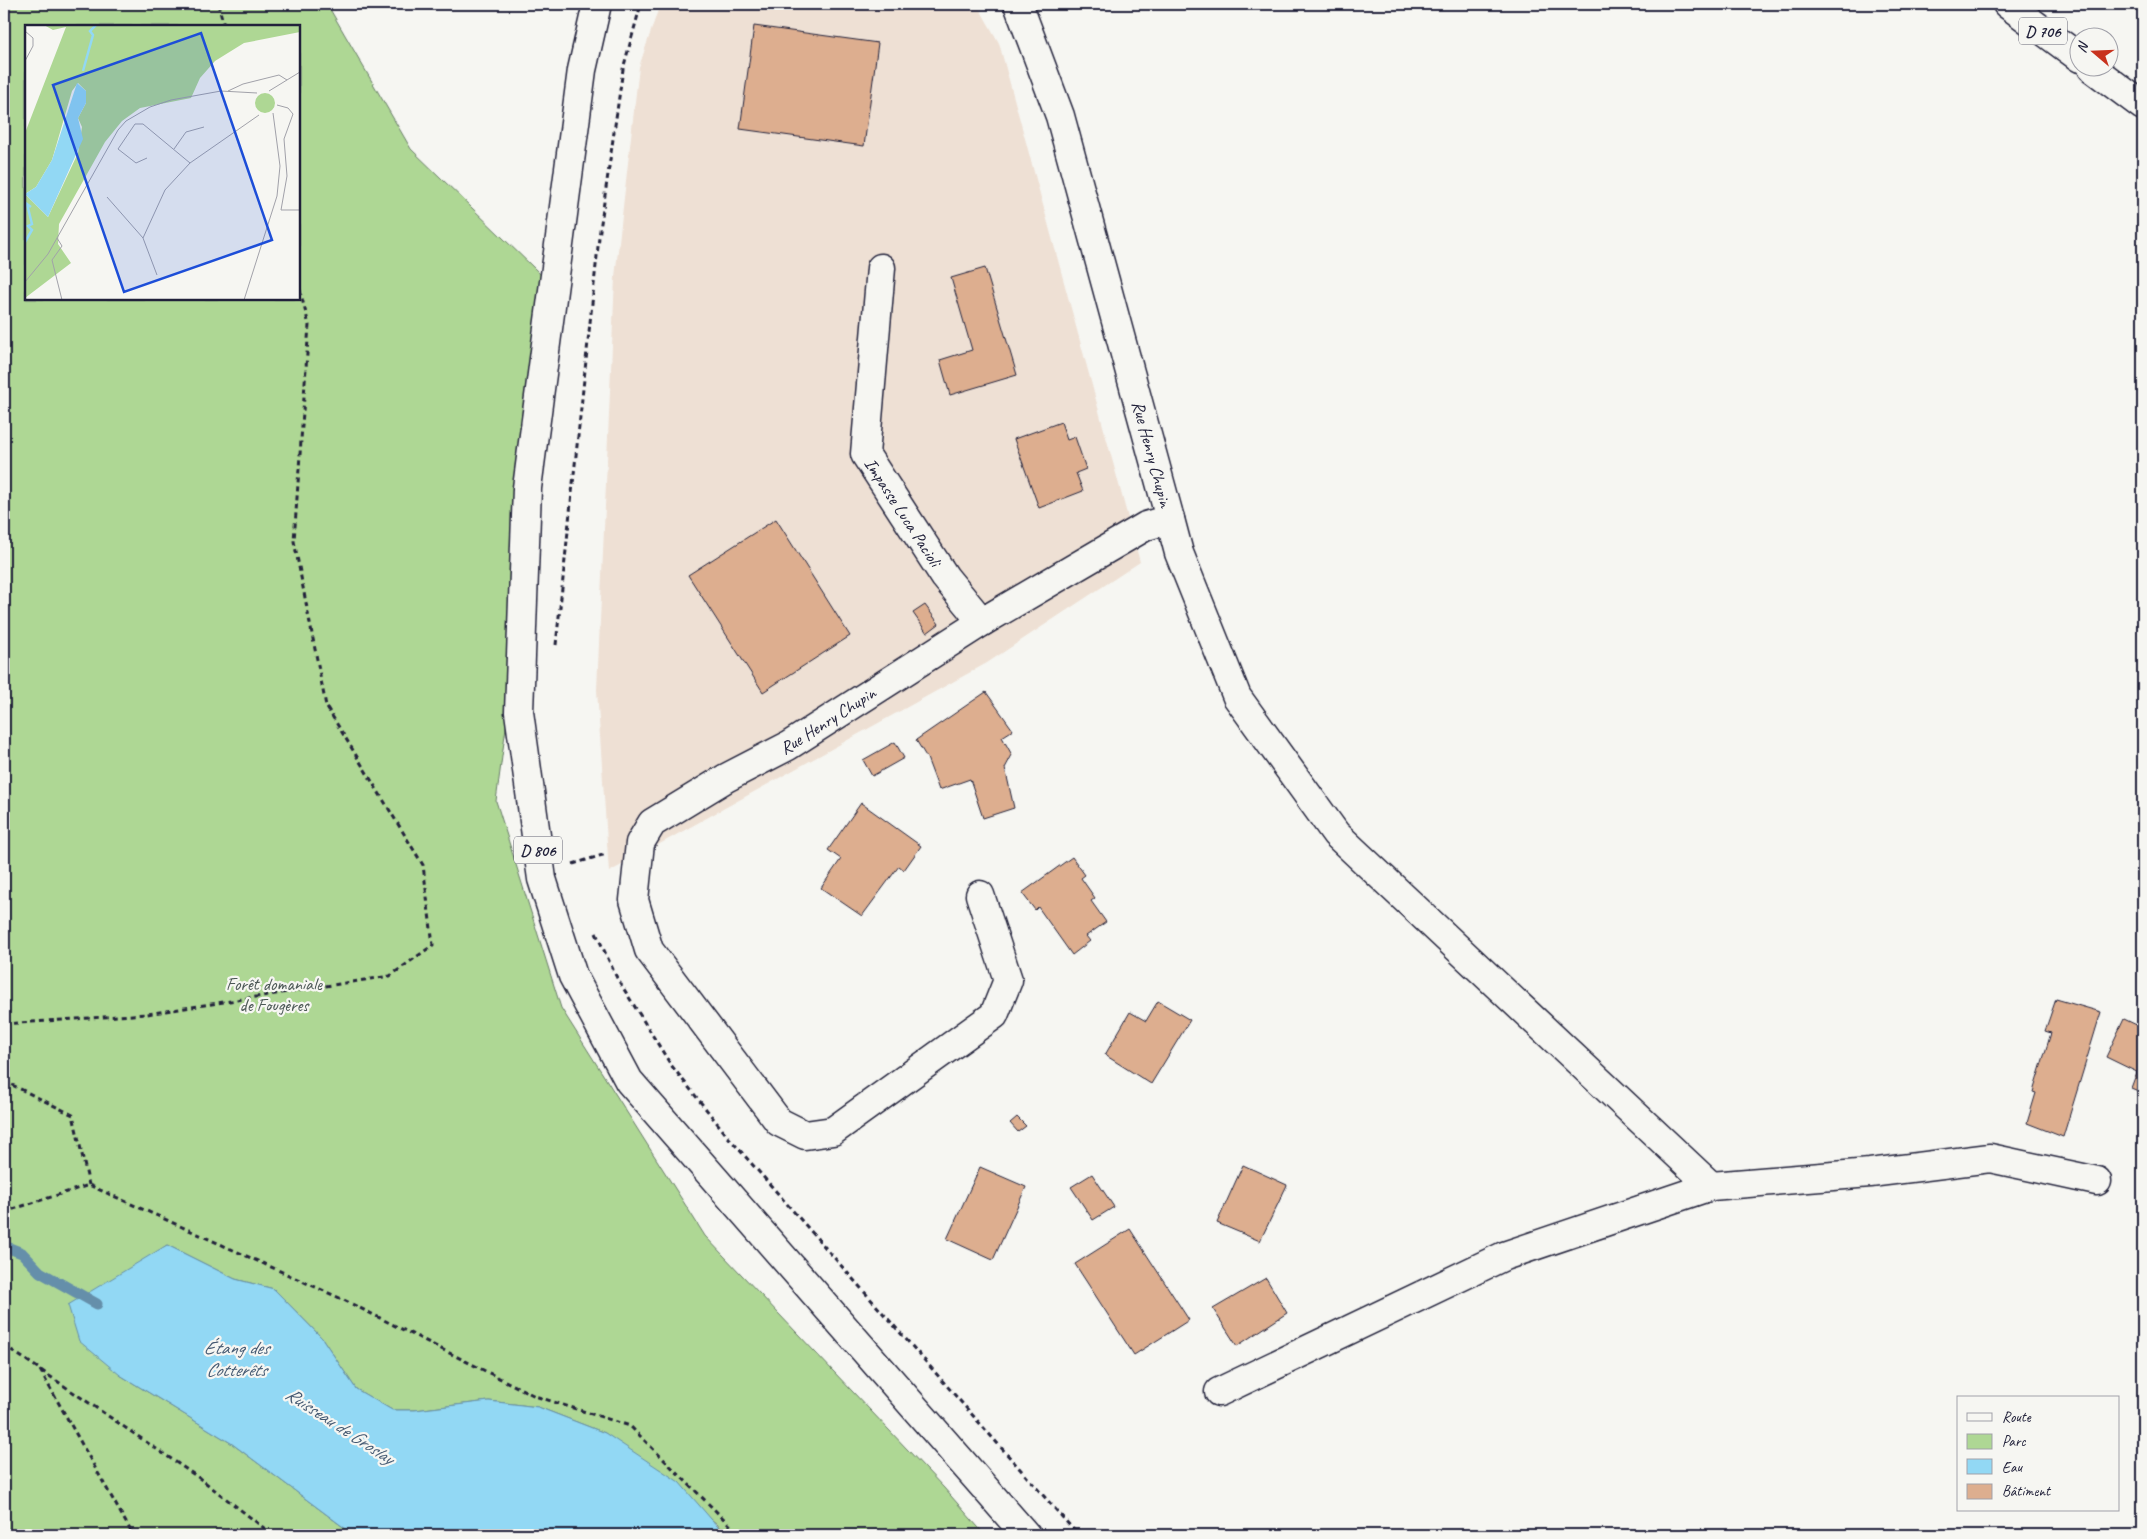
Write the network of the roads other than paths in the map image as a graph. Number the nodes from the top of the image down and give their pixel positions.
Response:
1 (596, 4) edge
2 (1018, 4) edge
3 (2007, 4) edge
4 (2070, 51) edge
5 (2105, 78) edge
6 (2143, 106) edge
7 (881, 268) dead end
8 (1170, 518) junction
9 (982, 622) junction
10 (980, 895) dead end
11 (2097, 1181) dead end
12 (1711, 1186) junction
13 (1219, 1392) dead end
14 (1026, 1535) edge

1 - 14 street, D 806
2 - 8 street, Rue Henry Chupin
3 - 4 street, D 706
5 - 6 street
7 - 9 street, Impasse Luca Pacioli
8 - 9 street, Rue Henry Chupin
8 - 12 street
9 - 10 street, Rue Henry Chupin
11 - 12 street
12 - 13 street

